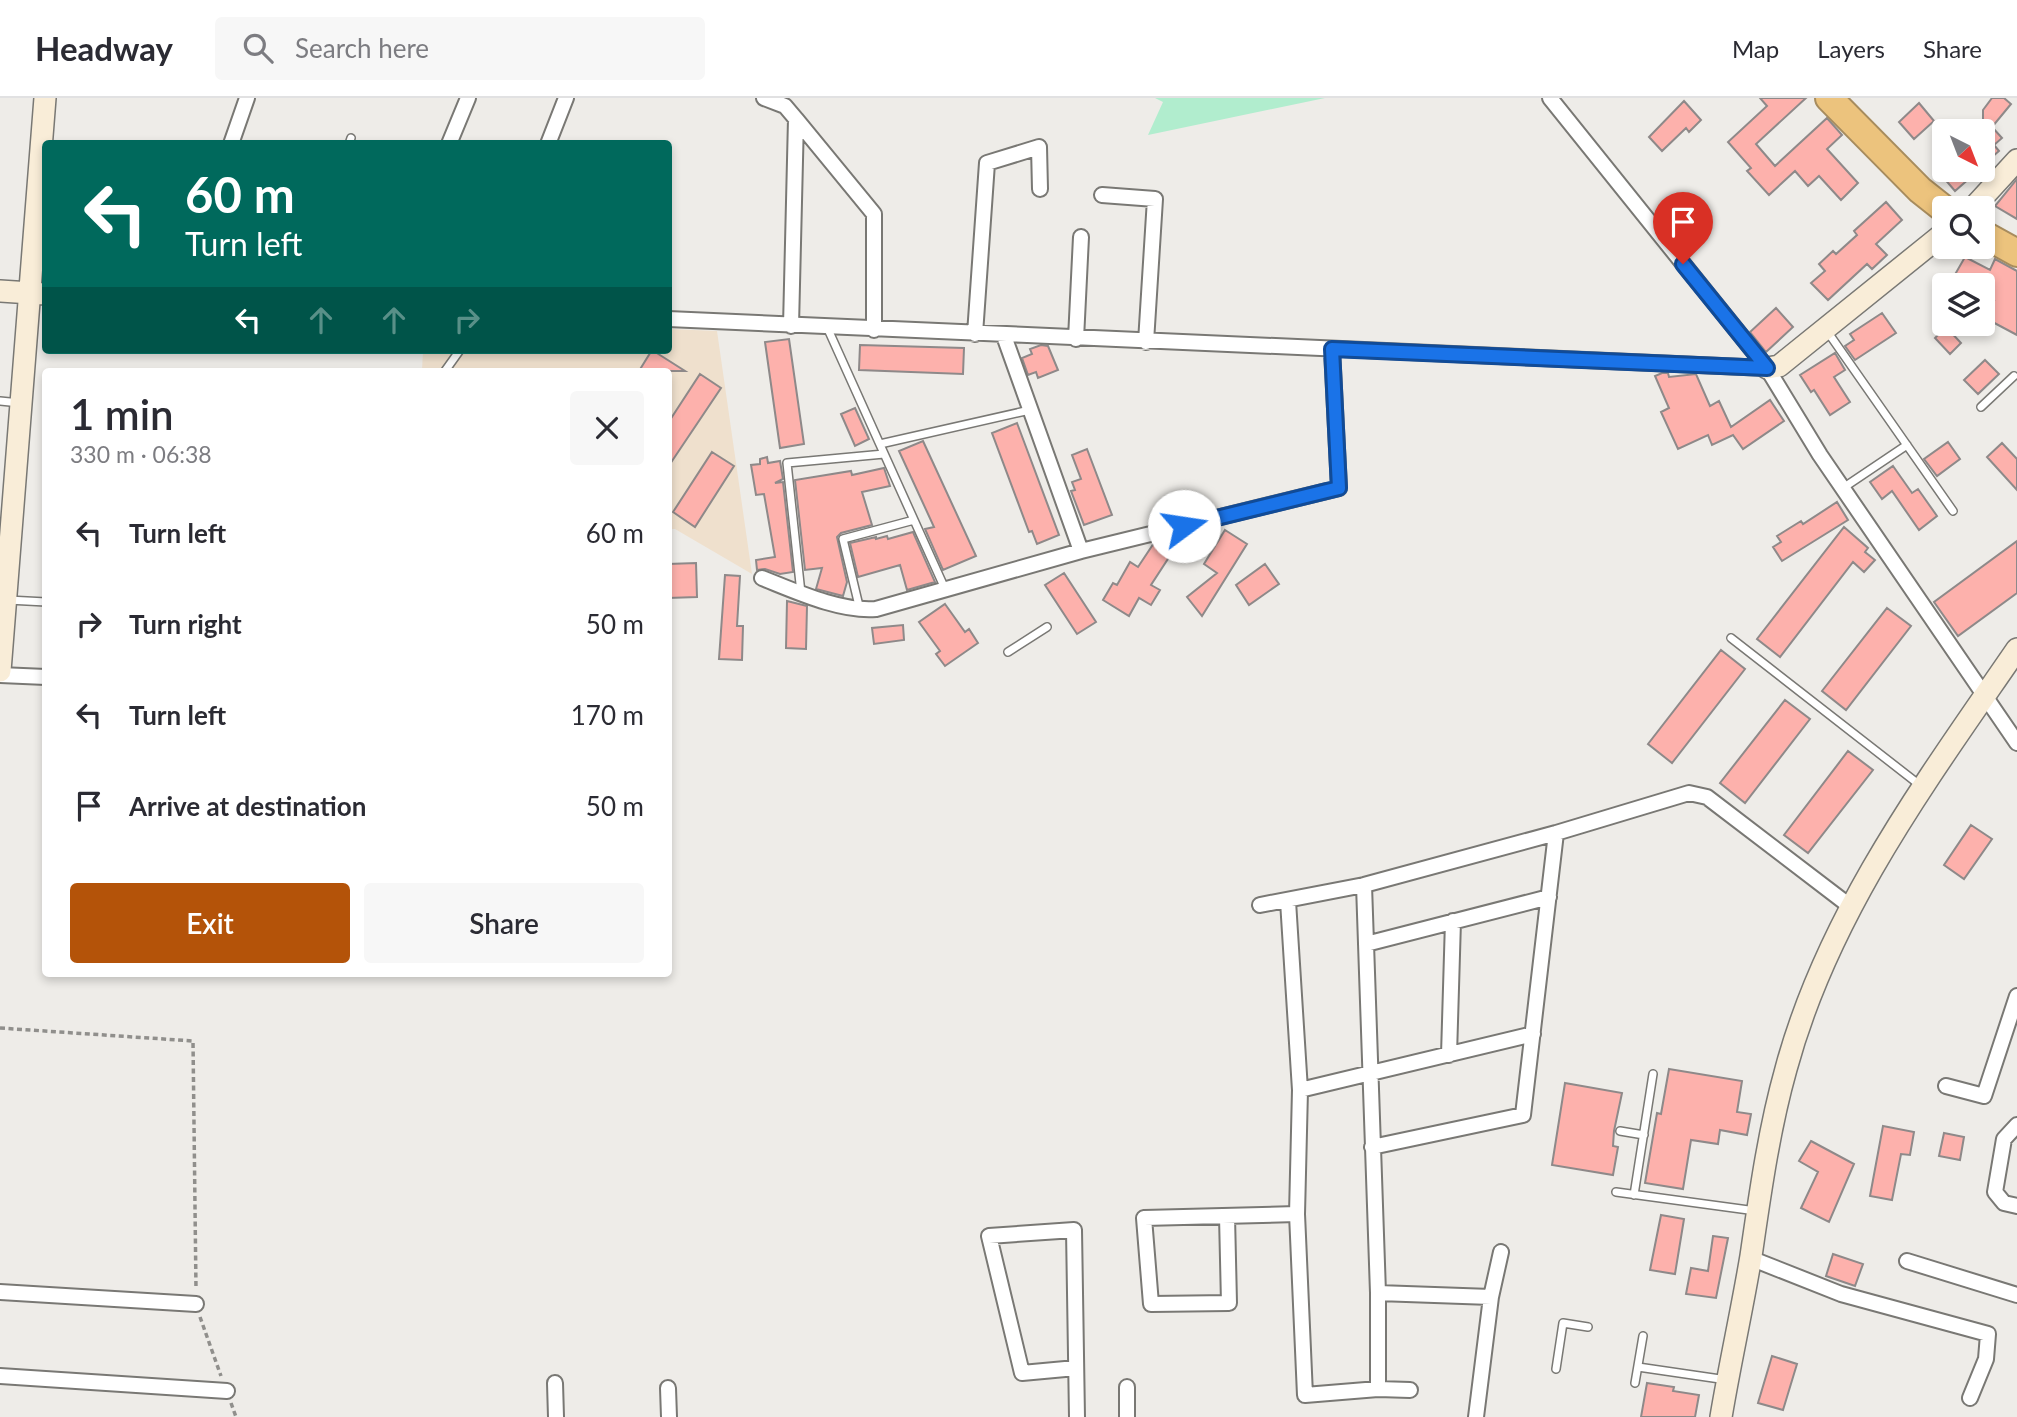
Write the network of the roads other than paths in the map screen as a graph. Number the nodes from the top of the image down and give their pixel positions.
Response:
1 (45, 98) edge
2 (247, 98) edge
3 (468, 98) edge
4 (566, 98) edge
5 (764, 98) edge
6 (1550, 98) edge
7 (1829, 98) edge
8 (796, 120) junction
9 (44, 140) edge
10 (232, 140) edge
11 (451, 140) edge
12 (550, 140) edge
13 (2017, 160) edge
14 (42, 182) edge
15 (1040, 189) dead end
16 (1102, 195) dead end
17 (1984, 196) edge
18 (1932, 200) edge
19 (1081, 237) dead end
20 (1995, 241) edge
21 (1932, 242) edge
22 (2017, 253) edge
23 (0, 291) edge
24 (38, 294) edge
25 (672, 319) edge
26 (792, 326) junction
27 (827, 327) junction
28 (1825, 327) junction
29 (874, 330) junction
30 (975, 334) junction
31 (1004, 336) junction
32 (1076, 339) junction
33 (1146, 342) junction
34 (1332, 349) junction
35 (1767, 368) junction
36 (2014, 376) dead end
37 (0, 401) edge
38 (22, 403) junction
39 (1981, 407) dead end
40 (1030, 410) junction
41 (880, 444) junction
42 (1907, 445) junction
43 (884, 454) junction
44 (1843, 489) junction
45 (1952, 511) dead end
46 (914, 520) junction
47 (1081, 551) junction
48 (762, 578) dead end
49 (946, 591) junction
50 (801, 594) junction
51 (6, 600) junction
52 (42, 602) edge
53 (860, 611) junction
54 (1047, 627) dead end
55 (1731, 638) dead end
56 (2017, 649) edge
57 (1008, 652) dead end
58 (0, 673) edge
59 (42, 677) edge
60 (1984, 697) junction
61 (2017, 743) edge
62 (1923, 787) junction
63 (1556, 833) junction
64 (1364, 885) junction
65 (1549, 897) junction
66 (1288, 901) junction
67 (1260, 905) dead end
68 (1851, 907) junction
69 (1453, 921) junction
70 (1366, 944) junction
71 (2017, 996) edge
72 (2012, 1031) edge
73 (1533, 1034) junction
74 (1449, 1055) junction
75 (1370, 1074) junction
76 (1653, 1074) dead end
77 (1946, 1086) dead end
78 (1300, 1090) junction
79 (2017, 1125) edge
80 (1620, 1131) dead end
81 (1644, 1135) junction
82 (1372, 1147) junction
83 (1616, 1192) dead end
84 (1634, 1195) junction
85 (2017, 1206) edge
86 (1757, 1211) junction
87 (1297, 1214) junction
88 (1227, 1216) junction
89 (1502, 1252) dead end
90 (1750, 1258) junction
91 (1907, 1261) dead end
92 (0, 1292) edge
93 (1378, 1293) junction
94 (2017, 1295) edge
95 (1491, 1297) junction
96 (196, 1304) road end
97 (1588, 1327) dead end
98 (1643, 1336) dead end
99 (1638, 1367) junction
100 (1076, 1368) junction
101 (1556, 1369) dead end
102 (0, 1376) edge
103 (1727, 1380) junction
104 (555, 1383) dead end
105 (1635, 1383) dead end
106 (1127, 1387) dead end
107 (668, 1388) dead end
108 (1378, 1389) junction
109 (1410, 1390) dead end
110 (227, 1391) road end
111 (1970, 1398) dead end
112 (556, 1417) edge
113 (669, 1417) edge
114 (1077, 1417) edge
115 (1127, 1417) edge
116 (1476, 1417) edge
117 (1721, 1417) edge

1 - 9 street
2 - 10 street
3 - 11 street
4 - 12 street
5 - 8 street
6 - 35 street
7 - 18 highway
8 - 26 street
8 - 29 street
13 - 17 street
14 - 24 street
15 - 30 street
16 - 33 street
19 - 32 street
20 - 22 highway
21 - 28 street
23 - 24 street
24 - 38 street
25 - 26 street
26 - 27 street
27 - 29 street
27 - 41 lane
28 - 35 street
28 - 42 lane
29 - 30 street
30 - 31 street
31 - 32 street
31 - 40 street
32 - 33 street
33 - 34 street
34 - 35 street
34 - 47 street
35 - 44 street
36 - 39 lane
37 - 38 lane
38 - 51 street
40 - 41 lane
40 - 47 street
41 - 43 lane
42 - 44 lane
42 - 45 lane
43 - 46 lane
43 - 50 lane
44 - 60 street
46 - 49 lane
46 - 53 lane
47 - 49 street
48 - 50 street
49 - 53 street
50 - 53 street
51 - 52 lane
51 - 58 street
54 - 57 lane
55 - 62 lane
56 - 60 street
58 - 59 street
60 - 61 street
60 - 62 street
62 - 68 street
63 - 64 street
63 - 65 street
63 - 68 street
64 - 66 street
64 - 70 street
65 - 69 street
65 - 73 street
66 - 67 street
66 - 78 street
68 - 86 street
69 - 70 street
69 - 74 street
70 - 75 street
71 - 72 street
72 - 77 street
73 - 74 street
73 - 82 street
74 - 75 street
75 - 78 street
75 - 82 street
76 - 81 lane
78 - 87 street
79 - 85 street
80 - 81 lane
81 - 84 lane
82 - 93 street
83 - 84 lane
84 - 86 lane
86 - 90 street
87 - 88 street
87 - 108 street
88 - 88 street
89 - 95 street
90 - 103 street
90 - 111 street
91 - 94 street
92 - 96 street
93 - 95 street
93 - 108 street
95 - 116 street
97 - 101 lane
98 - 99 lane
99 - 103 lane
99 - 105 lane
100 - 100 street
100 - 114 street
102 - 110 street
103 - 117 street
104 - 112 street
106 - 115 street
107 - 113 street
108 - 109 street

